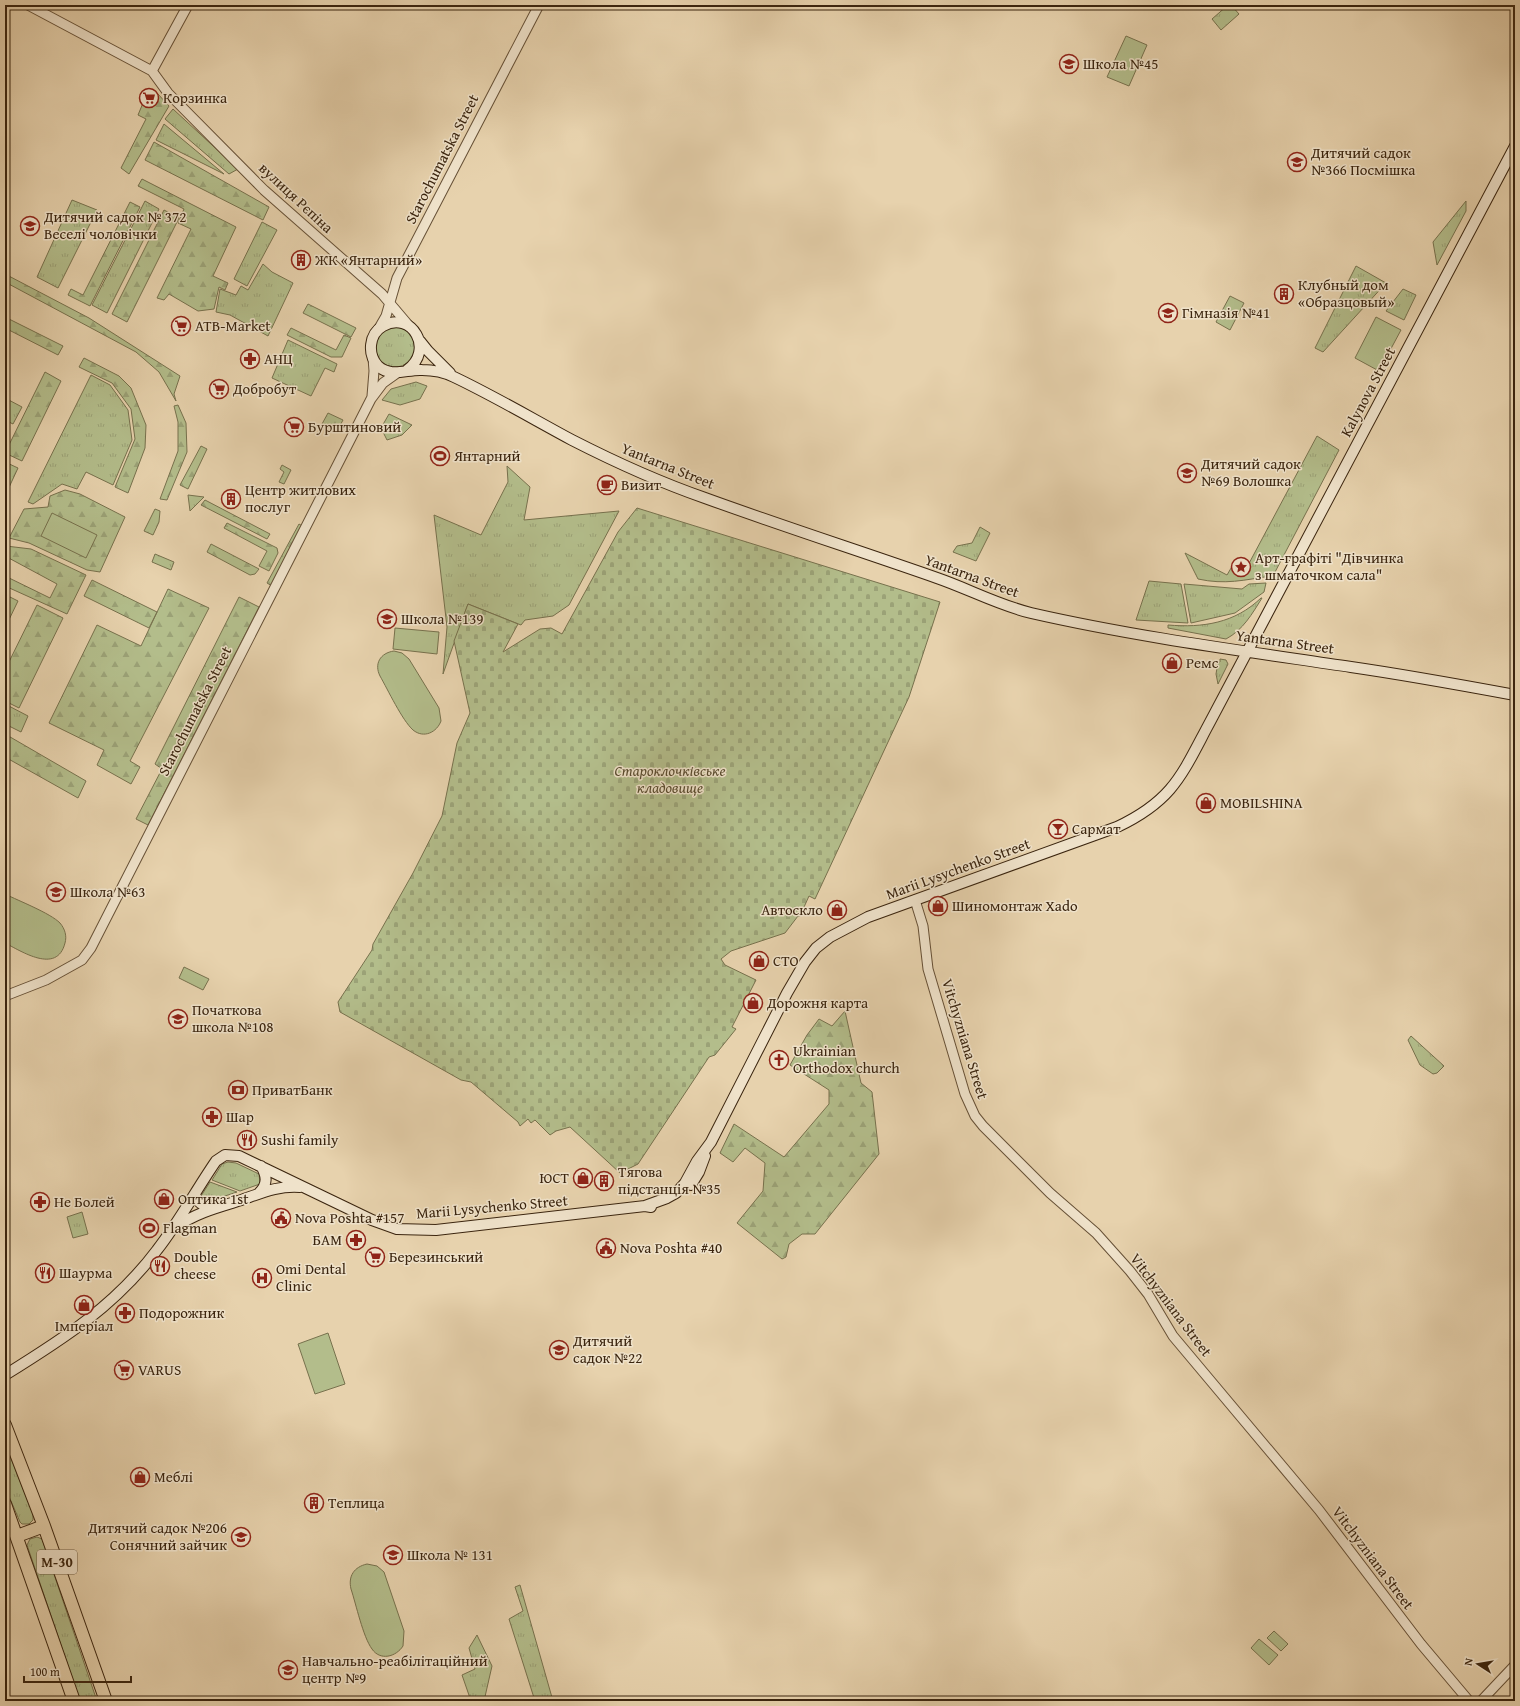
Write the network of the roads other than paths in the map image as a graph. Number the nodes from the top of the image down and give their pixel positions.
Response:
1 (28, 5) edge
2 (188, 5) edge
3 (539, 5) edge
4 (152, 71) junction
5 (1515, 146) edge
6 (389, 302) junction
7 (411, 328) junction
8 (378, 330) junction
9 (419, 339) junction
10 (373, 358) junction
11 (407, 370) junction
12 (396, 373) junction
13 (452, 376) junction
14 (371, 399) junction
15 (1247, 652) junction
16 (1515, 695) edge
17 (916, 900) junction
18 (5, 996) edge
19 (261, 1166) junction
20 (303, 1187) junction
21 (259, 1193) junction
22 (195, 1194) junction
23 (216, 1207) junction
24 (173, 1229) junction
25 (5, 1375) edge
26 (5, 1424) edge
27 (5, 1504) edge
28 (44, 1526) junction
29 (17, 1536) junction
30 (1515, 1665) edge
31 (74, 1701) edge
32 (106, 1701) edge
33 (1469, 1701) edge
34 (1481, 1701) edge

1 - 4 street
2 - 4 street
3 - 6 street, Starochumatska Street
4 - 6 street, вулиця Рєпіна
5 - 15 main road, Kalynova Street
6 - 7 street, вулиця Рєпіна
6 - 8 street, Starochumatska Street
7 - 8 main road
7 - 9 main road
8 - 10 main road, Starochumatska Street
9 - 11 main road
9 - 13 main road, Yantarna Street
10 - 12 main road
10 - 14 street, Starochumatska Street
11 - 12 main road, Starochumatska Street
11 - 13 main road, Yantarna Street
12 - 14 street, Starochumatska Street
13 - 15 main road, Yantarna Street
14 - 18 street, Starochumatska Street
15 - 16 main road, Yantarna Street
15 - 17 main road, Marii Lysychenko Street
17 - 20 main road, Marii Lysychenko Street
17 - 33 street, Vitchyzniana Street
19 - 20 main road, Marii Lysychenko Street
19 - 21 main road
19 - 22 main road, Marii Lysychenko Street
20 - 21 main road, Marii Lysychenko Street
21 - 23 main road, Marii Lysychenko Street
22 - 23 main road
22 - 24 main road
23 - 24 main road, Marii Lysychenko Street
24 - 25 main road
26 - 28 highway, М-30
27 - 29 highway, М-30
28 - 29 highway
28 - 32 highway, М-30
29 - 31 highway, М-30
30 - 34 street

